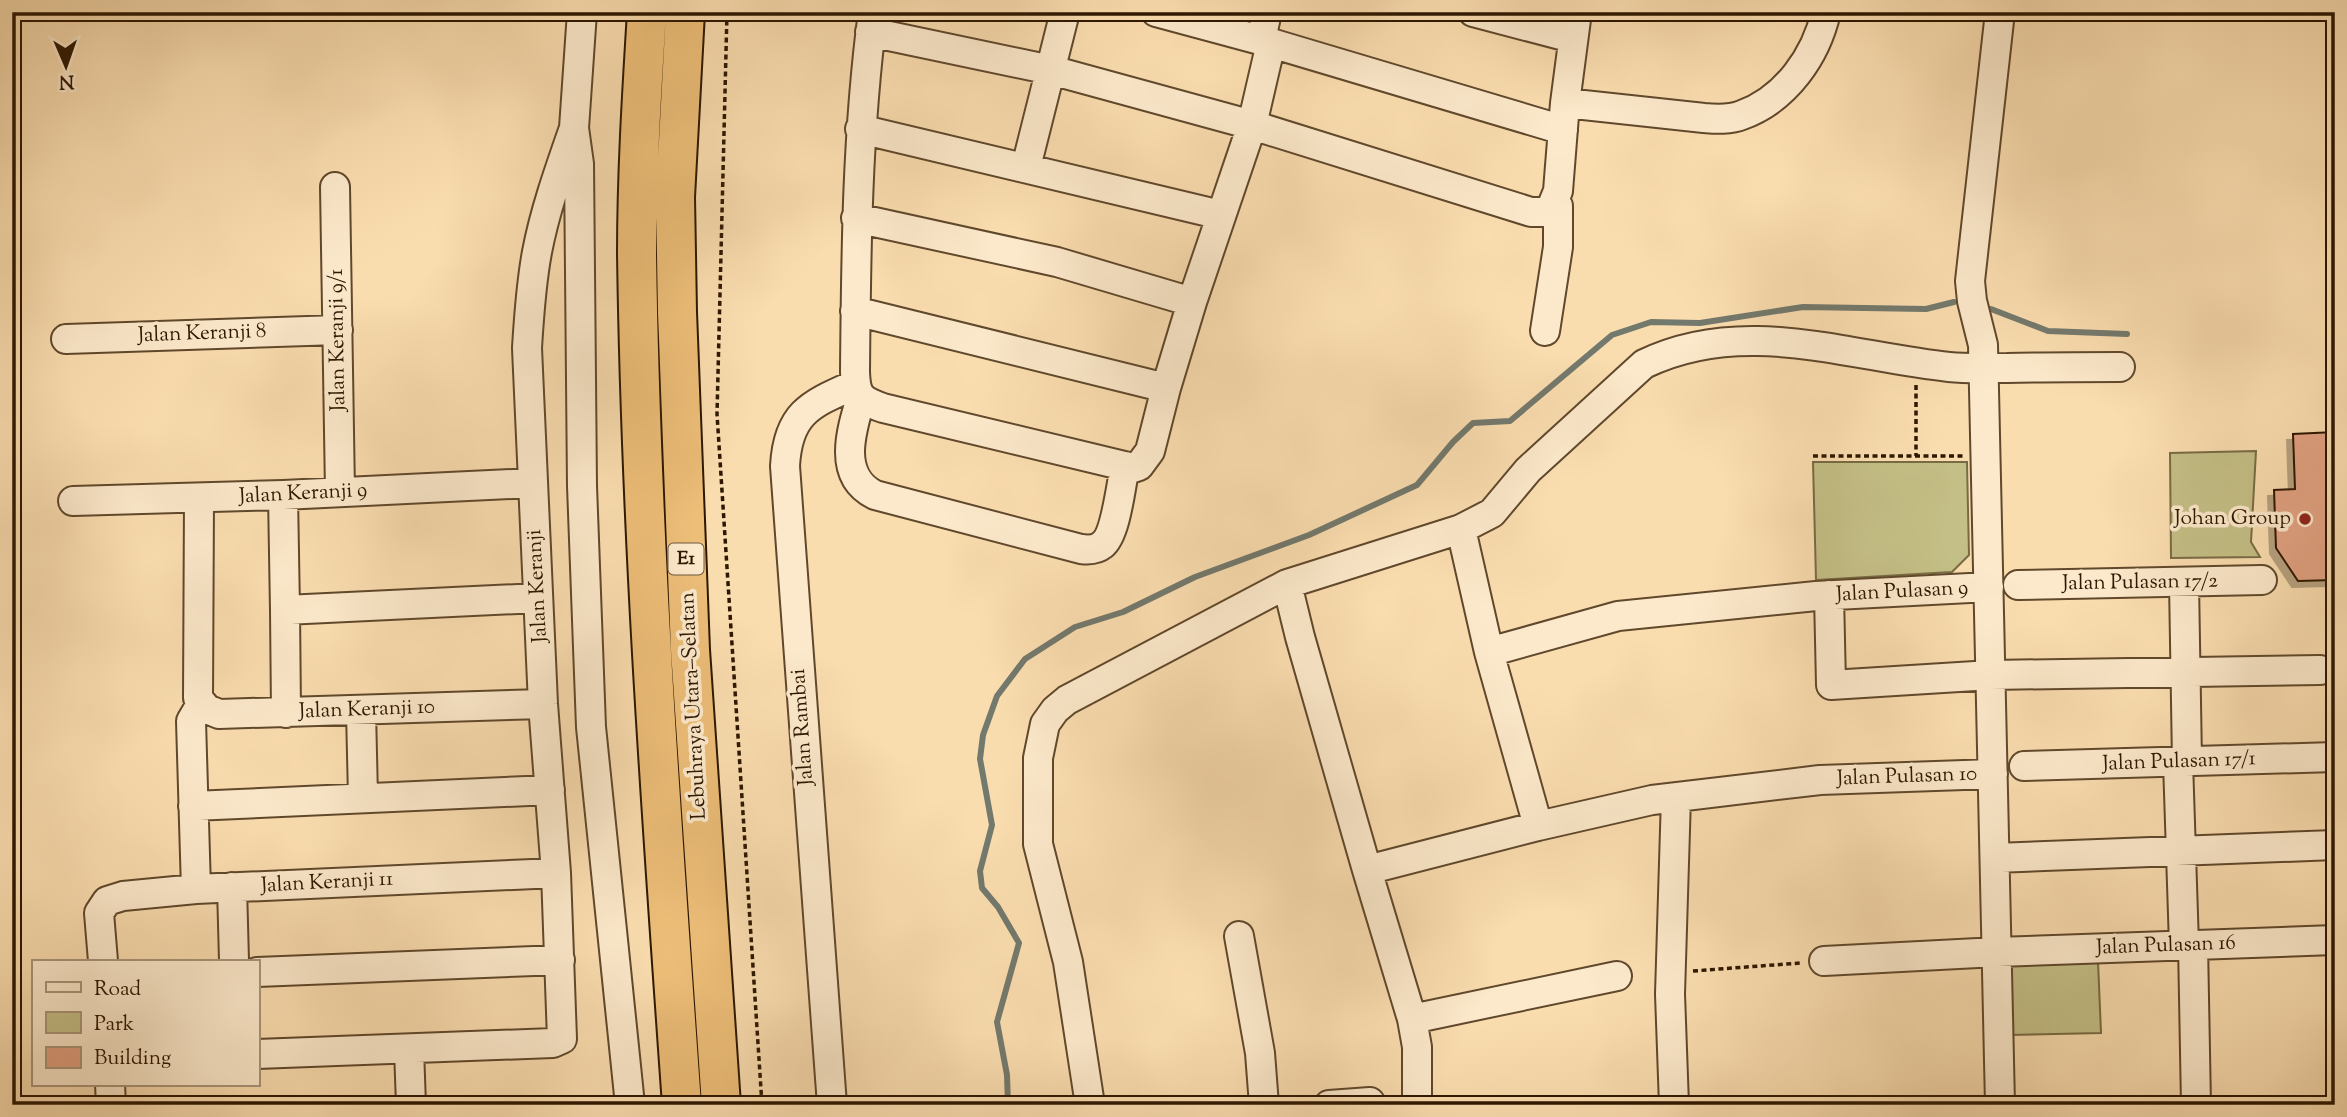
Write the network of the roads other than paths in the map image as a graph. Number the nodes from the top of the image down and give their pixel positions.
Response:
1 (582, 12) edge
2 (647, 12) edge
3 (685, 12) edge
4 (1065, 12) edge
5 (1156, 12) edge
6 (1267, 12) edge
7 (1826, 12) edge
8 (2000, 12) edge
9 (1485, 14) edge
10 (871, 22) edge
11 (1574, 25) edge
12 (1266, 41) junction
13 (1051, 70) junction
14 (1564, 116) junction
15 (1252, 125) junction
16 (574, 128) junction
17 (860, 129) junction
18 (1026, 167) junction
19 (335, 187) dead end
20 (1551, 208) junction
21 (1222, 215) junction
22 (856, 218) junction
23 (1192, 302) junction
24 (855, 312) junction
25 (338, 330) junction
26 (1545, 331) dead end
27 (66, 339) dead end
28 (2120, 367) dead end
29 (1983, 368) junction
30 (1166, 388) junction
31 (858, 391) junction
32 (1129, 467) junction
33 (533, 483) junction
34 (340, 492) junction
35 (283, 495) junction
36 (200, 498) junction
37 (73, 501) dead end
38 (1461, 529) junction
39 (2262, 580) dead end
40 (2185, 582) junction
41 (1287, 584) junction
42 (2018, 585) dead end
43 (1989, 587) junction
44 (1822, 595) junction
45 (538, 598) junction
46 (285, 610) junction
47 (1489, 652) junction
48 (2320, 670) dead end
49 (2186, 673) junction
50 (1991, 675) junction
51 (200, 701) junction
52 (543, 704) junction
53 (361, 711) junction
54 (286, 713) junction
55 (2335, 757) edge
56 (2183, 762) junction
57 (2024, 766) dead end
58 (1993, 774) junction
59 (550, 790) junction
60 (363, 797) junction
61 (1676, 797) junction
62 (193, 806) junction
63 (1538, 825) junction
64 (2335, 845) edge
65 (2181, 850) junction
66 (1995, 858) junction
67 (1367, 870) junction
68 (556, 873) junction
69 (232, 887) junction
70 (196, 889) junction
71 (1239, 936) dead end
72 (2335, 940) edge
73 (2189, 945) junction
74 (1997, 952) junction
75 (103, 960) edge
76 (234, 960) edge
77 (560, 960) junction
78 (1824, 961) road end
79 (259, 972) edge
80 (1617, 976) dead end
81 (1412, 1018) junction
82 (409, 1049) junction
83 (259, 1054) edge
84 (110, 1086) edge
85 (1370, 1102) dead end
86 (111, 1105) edge
87 (411, 1105) edge
88 (630, 1105) edge
89 (682, 1105) edge
90 (721, 1105) edge
91 (832, 1105) edge
92 (1090, 1105) edge
93 (1264, 1105) edge
94 (1329, 1105) edge
95 (1417, 1105) edge
96 (1674, 1105) edge
97 (2000, 1105) edge
98 (2196, 1105) edge

1 - 16 street
2 - 89 highway, Lebuhraya Utara–Selatan / E1
3 - 90 highway, Lebuhraya Utara–Selatan / E1
4 - 13 street
5 - 12 street
6 - 12 street
7 - 14 street
8 - 29 street
9 - 11 street
10 - 13 street
10 - 17 street
11 - 14 street
12 - 14 street
12 - 15 street
13 - 15 street
13 - 18 street
14 - 20 street
15 - 20 street
15 - 21 street
16 - 33 street, Jalan Keranji
16 - 88 street
17 - 18 street
17 - 22 street
18 - 21 street
19 - 25 street, Jalan Keranji 9/1
20 - 26 street
21 - 23 street
22 - 23 street
22 - 24 street
23 - 30 street
24 - 30 street
24 - 31 street
25 - 27 street, Jalan Keranji 8
25 - 34 street, Jalan Keranji 9/1
28 - 29 street
29 - 38 street
29 - 43 street
30 - 32 street
31 - 32 street
31 - 32 street
31 - 91 street, Jalan Rambai
33 - 34 street, Jalan Keranji 9
33 - 45 street, Jalan Keranji
34 - 35 street, Jalan Keranji 9
35 - 36 street, Jalan Keranji 9
35 - 46 street
36 - 37 street, Jalan Keranji 9
36 - 51 street
38 - 41 street
38 - 47 street
39 - 40 street, Jalan Pulasan 17/2
40 - 42 street, Jalan Pulasan 17/2
40 - 49 street
41 - 67 street
41 - 92 street
43 - 44 street, Jalan Pulasan 9
43 - 50 street
44 - 47 street, Jalan Pulasan 9
44 - 50 street
45 - 46 street
45 - 52 street, Jalan Keranji
46 - 54 street
47 - 63 street
48 - 49 street
49 - 50 street
49 - 56 street
50 - 58 street
51 - 54 street, Jalan Keranji 10
51 - 62 street
52 - 53 street, Jalan Keranji 10
52 - 59 street, Jalan Keranji
53 - 54 street, Jalan Keranji 10
53 - 60 street
55 - 56 street, Jalan Pulasan 17/1
56 - 57 street, Jalan Pulasan 17/1
56 - 65 street
58 - 61 street, Jalan Pulasan 10
58 - 66 street
59 - 60 street
59 - 68 street, Jalan Keranji
60 - 62 street
61 - 63 street, Jalan Pulasan 10
61 - 96 street
62 - 70 street
63 - 67 street, Jalan Pulasan 10
64 - 65 street
65 - 66 street
65 - 73 street
66 - 74 street
67 - 81 street
68 - 69 street, Jalan Keranji 11
68 - 77 street, Jalan Keranji
69 - 70 street, Jalan Keranji 11
69 - 76 street
70 - 75 street, Jalan Keranji 11
71 - 93 street
72 - 73 street, Jalan Pulasan 16
73 - 74 street, Jalan Pulasan 16
73 - 98 street
74 - 78 street, Jalan Pulasan 16
74 - 97 street
77 - 79 street
77 - 82 street, Jalan Keranji
80 - 81 street
81 - 95 street
82 - 83 street
82 - 87 street
84 - 86 street
85 - 94 street

